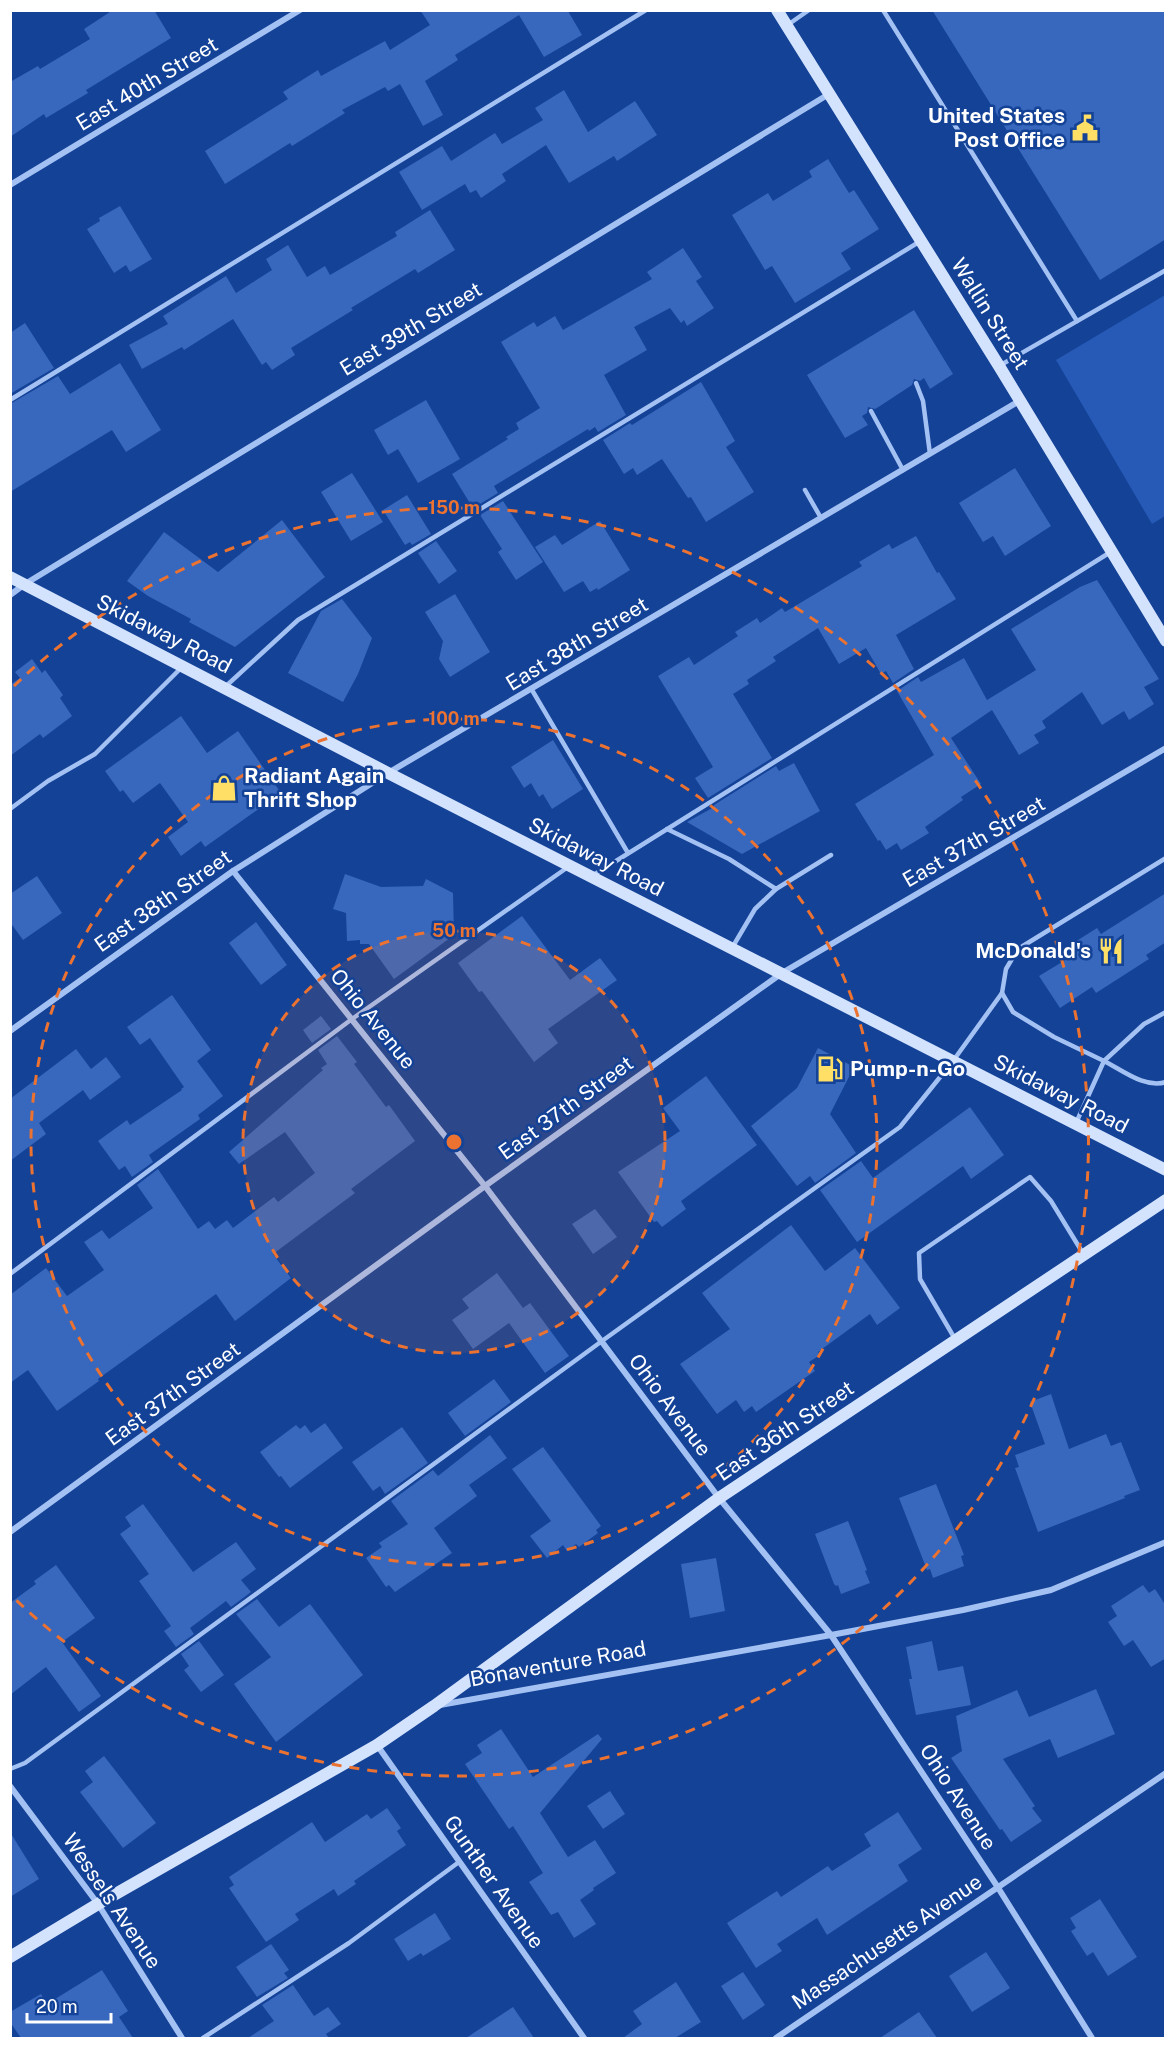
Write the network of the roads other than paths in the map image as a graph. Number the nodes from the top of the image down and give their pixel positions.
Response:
1 (300, 10) edge
2 (646, 10) edge
3 (777, 10) edge
4 (809, 10) edge
5 (883, 10) edge
6 (786, 26) junction
7 (830, 94) junction
8 (10, 185) edge
9 (921, 241) junction
10 (1166, 270) edge
11 (1077, 321) junction
12 (999, 366) junction
13 (916, 383) dead end
14 (10, 400) edge
15 (1021, 400) junction
16 (871, 411) dead end
17 (930, 454) junction
18 (903, 470) junction
19 (805, 490) dead end
20 (822, 518) junction
21 (1112, 551) junction
22 (10, 577) edge
23 (25, 584) junction
24 (10, 595) edge
25 (1166, 641) edge
26 (182, 666) junction
27 (224, 687) junction
28 (532, 690) junction
29 (1166, 748) edge
30 (388, 773) junction
31 (10, 809) edge
32 (667, 829) junction
33 (628, 853) junction
34 (831, 855) dead end
35 (1166, 858) edge
36 (570, 866) junction
37 (233, 871) junction
38 (591, 876) junction
39 (776, 889) junction
40 (732, 948) junction
41 (782, 973) junction
42 (1002, 993) junction
43 (1166, 1012) edge
44 (352, 1019) junction
45 (10, 1031) edge
46 (953, 1061) junction
47 (1104, 1061) junction
48 (1166, 1082) edge
49 (1076, 1124) junction
50 (1166, 1170) edge
51 (485, 1186) junction
52 (1166, 1200) edge
53 (1084, 1255) junction
54 (10, 1274) edge
55 (956, 1340) junction
56 (602, 1341) junction
57 (719, 1498) junction
58 (10, 1532) edge
59 (1166, 1542) edge
60 (831, 1635) junction
61 (434, 1706) junction
62 (377, 1745) junction
63 (10, 1768) edge
64 (1166, 1773) edge
65 (10, 1786) edge
66 (459, 1862) junction
67 (997, 1886) junction
68 (98, 1904) junction
69 (10, 1957) edge
70 (182, 2038) edge
71 (203, 2038) edge
72 (584, 2038) edge
73 (776, 2038) edge
74 (1092, 2038) edge

1 - 8 street, East 40th Street
2 - 14 lane
3 - 6 main road, Wallin Street
4 - 6 lane
5 - 11 lane
6 - 7 main road, Wallin Street
7 - 9 main road, Wallin Street
7 - 23 street, East 39th Street
9 - 12 main road, Wallin Street
9 - 27 lane
10 - 11 lane
11 - 12 lane
12 - 15 main road, Wallin Street
13 - 17 lane
15 - 17 street, East 38th Street
15 - 21 main road, Wallin Street
16 - 18 lane
17 - 18 street, East 38th Street
18 - 20 street, East 38th Street
19 - 20 lane
20 - 28 street, East 38th Street
21 - 25 main road, Wallin Street
21 - 32 lane
22 - 23 main road, Skidaway Road
23 - 24 street, East 39th Street
23 - 26 main road, Skidaway Road
26 - 27 main road, Skidaway Road
26 - 31 lane
27 - 30 main road, Skidaway Road
28 - 30 street, East 38th Street
28 - 33 lane
29 - 41 street, East 37th Street
30 - 36 main road, Skidaway Road
30 - 37 street, East 38th Street
32 - 33 lane
32 - 39 lane
33 - 38 lane
34 - 39 lane
35 - 42 lane
36 - 38 main road, Skidaway Road
36 - 44 lane
37 - 44 street, Ohio Avenue
37 - 45 street, East 38th Street
38 - 40 main road, Skidaway Road
39 - 40 lane
40 - 41 main road, Skidaway Road
41 - 46 main road, Skidaway Road
41 - 51 street, East 37th Street
42 - 46 lane
42 - 47 lane
43 - 47 lane
44 - 51 street, Ohio Avenue
44 - 54 lane
46 - 49 main road, Skidaway Road
46 - 56 lane
47 - 48 lane
47 - 49 lane
49 - 50 main road, Skidaway Road
51 - 56 street, Ohio Avenue
51 - 58 street, East 37th Street
52 - 53 main road, East 36th Street
53 - 55 main road, East 36th Street
53 - 55 lane
55 - 57 main road, East 36th Street
56 - 57 street, Ohio Avenue
56 - 63 lane
57 - 60 street, Ohio Avenue
57 - 61 main road, East 36th Street
59 - 60 street, Bonaventure Road
60 - 61 street, Bonaventure Road
60 - 67 street, Ohio Avenue
61 - 62 main road, Bonaventure Road
62 - 66 street, Gunther Avenue
62 - 68 main road, Bonaventure Road
64 - 67 street, Massachusetts Avenue
65 - 68 street, Wessels Avenue
66 - 71 lane
66 - 72 street, Gunther Avenue
67 - 73 street, Massachusetts Avenue
67 - 74 street, Ohio Avenue
68 - 69 main road, Bonaventure Road
68 - 70 street, Wessels Avenue

